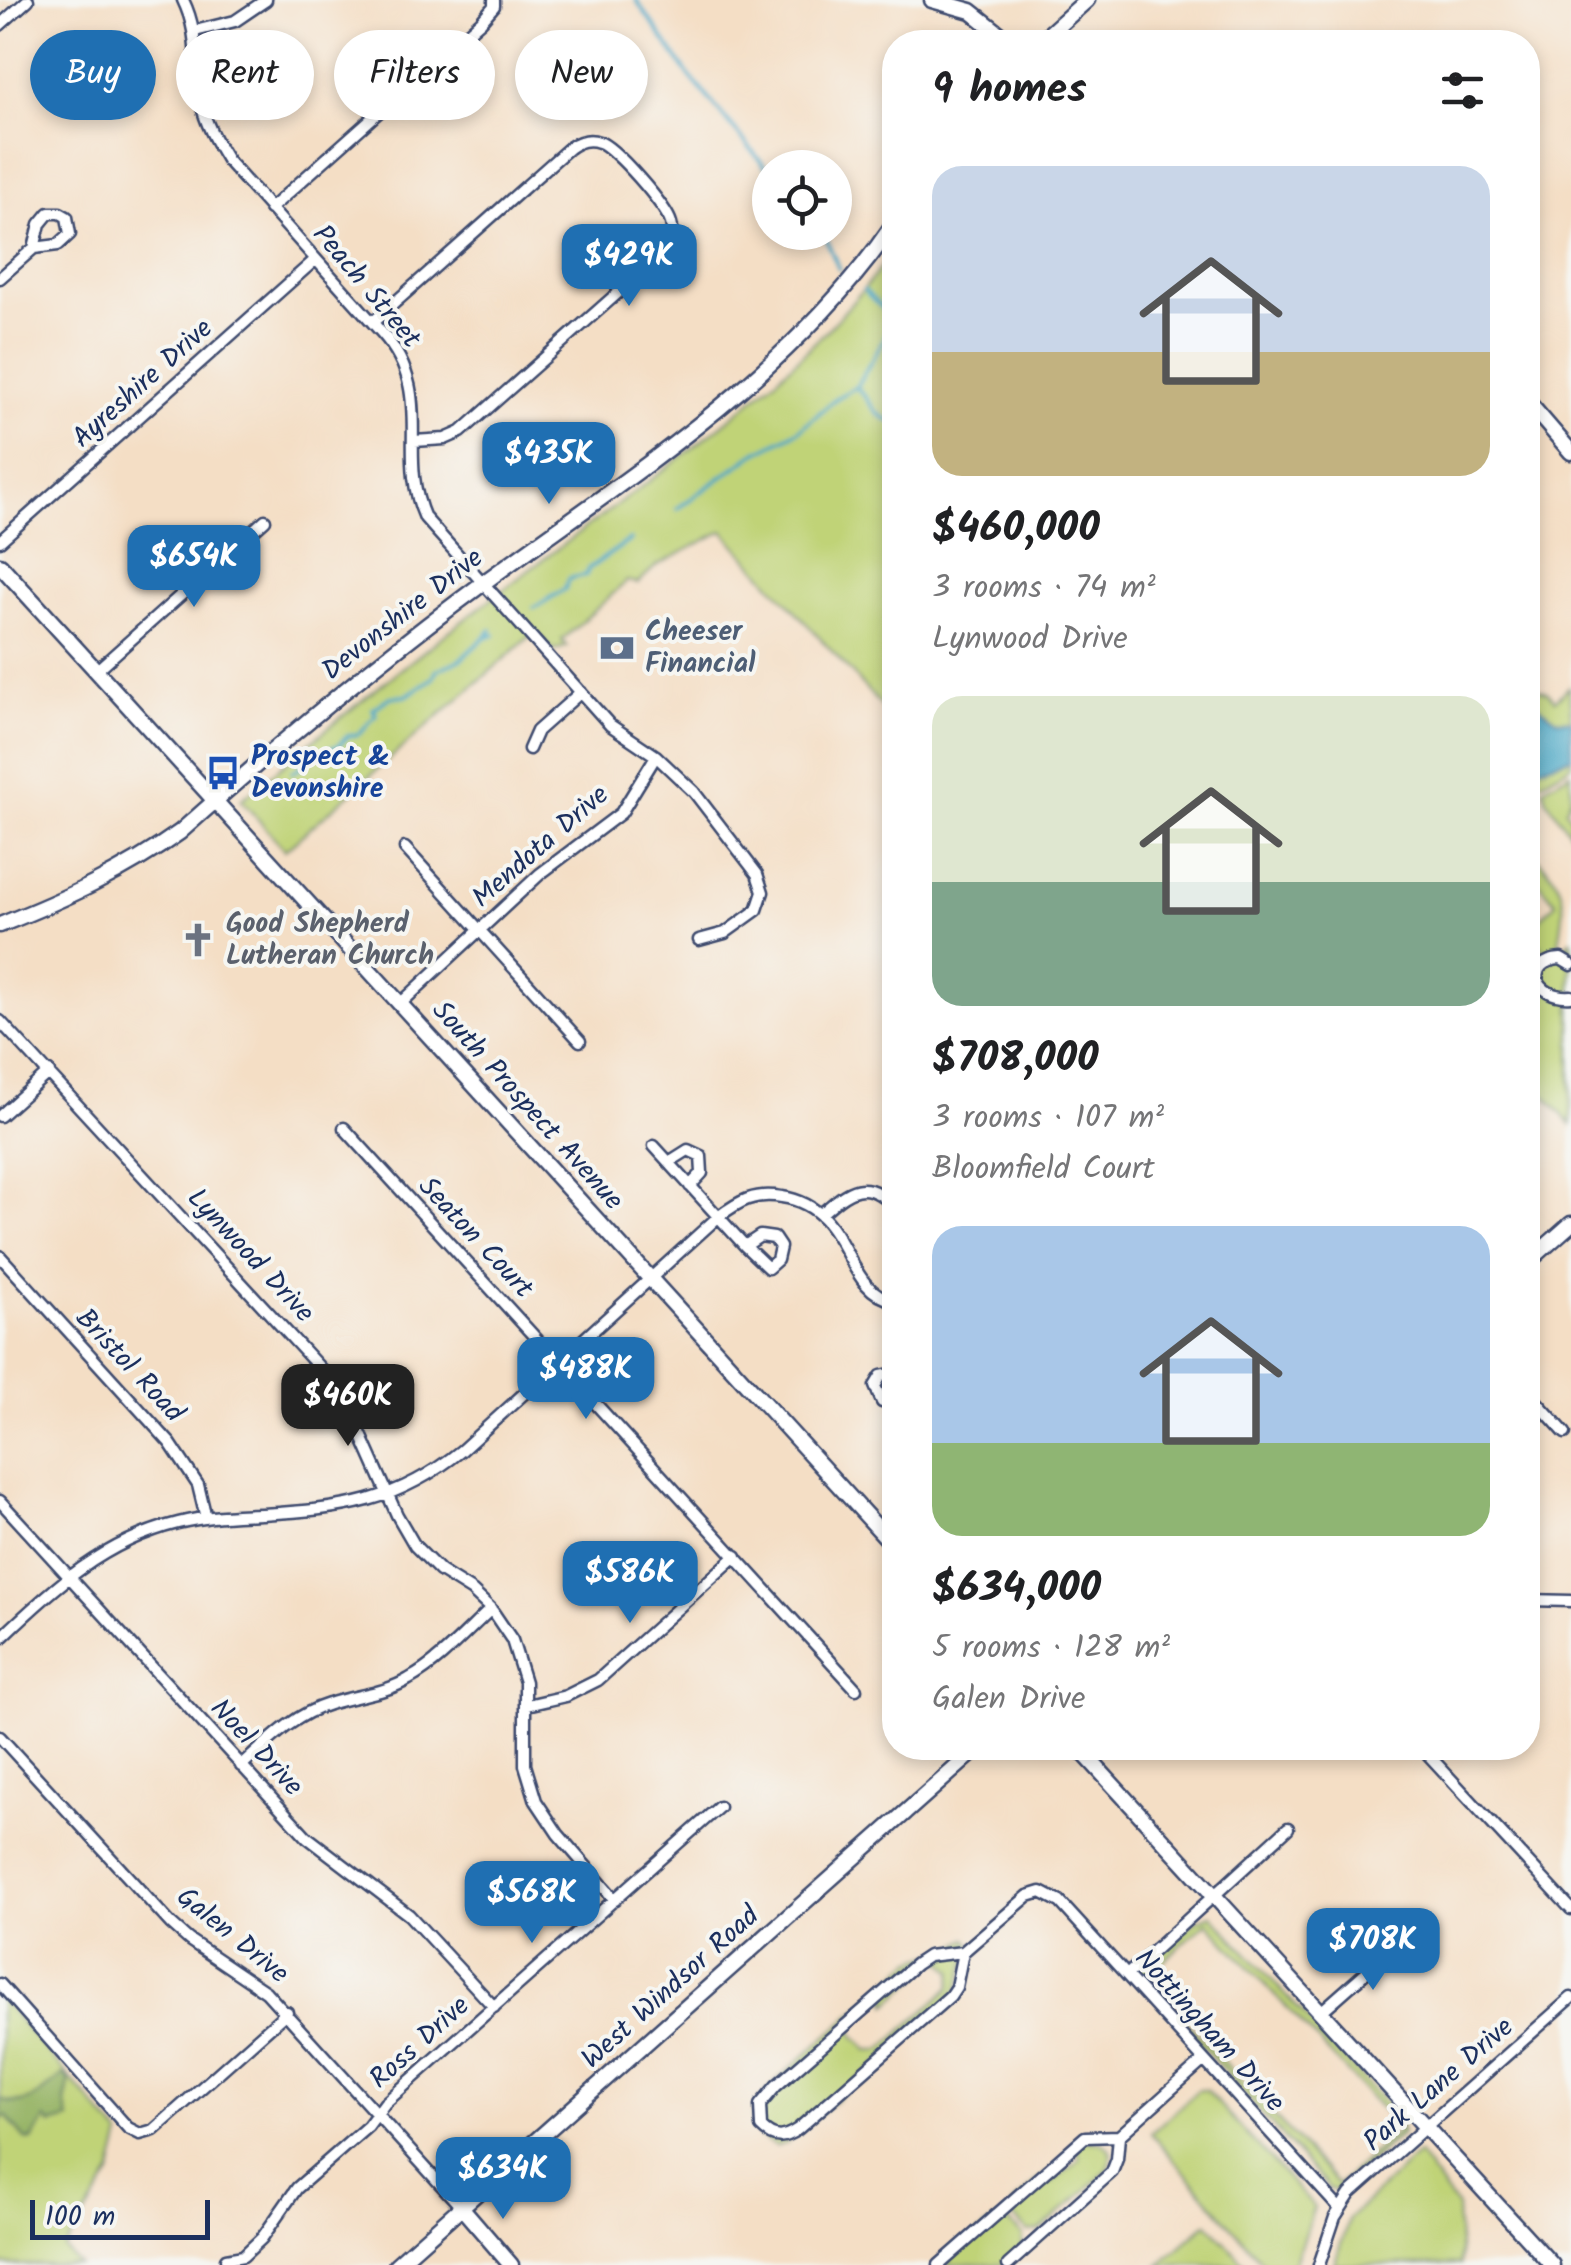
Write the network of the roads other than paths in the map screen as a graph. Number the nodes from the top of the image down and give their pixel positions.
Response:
1 (28, 0) edge
2 (182, 0) edge
3 (266, 0) edge
4 (494, 0) edge
5 (932, 0) edge
6 (1086, 0) edge
7 (0, 25) edge
8 (195, 30) edge
9 (199, 30) edge
10 (995, 30) edge
11 (1053, 30) edge
12 (208, 120) edge
13 (270, 209) junction
14 (882, 240) edge
15 (34, 248) dead end
16 (315, 260) junction
17 (0, 278) edge
18 (373, 322) junction
19 (1540, 416) edge
20 (414, 442) junction
21 (1571, 452) edge
22 (265, 520) dead end
23 (0, 541) edge
24 (0, 565) edge
25 (482, 584) junction
26 (96, 670) junction
27 (581, 692) junction
28 (529, 748) dead end
29 (656, 756) junction
30 (215, 801) junction
31 (405, 848) dead end
32 (0, 925) edge
33 (480, 929) junction
34 (699, 940) dead end
35 (1571, 965) edge
36 (1540, 969) edge
37 (1540, 983) edge
38 (1571, 996) edge
39 (400, 1004) junction
40 (0, 1021) edge
41 (580, 1040) dead end
42 (49, 1072) junction
43 (0, 1116) edge
44 (344, 1128) dead end
45 (654, 1146) dead end
46 (668, 1162) junction
47 (690, 1186) junction
48 (882, 1196) edge
49 (821, 1214) junction
50 (718, 1217) junction
51 (1571, 1224) edge
52 (745, 1246) dead end
53 (1540, 1251) edge
54 (0, 1256) edge
55 (650, 1278) junction
56 (882, 1296) edge
57 (558, 1362) junction
58 (882, 1376) edge
59 (882, 1402) edge
60 (1540, 1405) edge
61 (1565, 1433) dead end
62 (389, 1496) junction
63 (0, 1502) edge
64 (206, 1518) junction
65 (882, 1533) edge
66 (736, 1556) junction
67 (68, 1576) junction
68 (1540, 1600) edge
69 (1571, 1601) edge
70 (491, 1609) junction
71 (0, 1639) edge
72 (856, 1689) dead end
73 (527, 1704) junction
74 (0, 1737) edge
75 (965, 1760) edge
76 (1090, 1760) edge
77 (1433, 1760) edge
78 (242, 1766) junction
79 (720, 1807) dead end
80 (1288, 1828) dead end
81 (1215, 1894) junction
82 (615, 1900) junction
83 (1571, 1909) edge
84 (1398, 1944) dead end
85 (963, 1952) junction
86 (1127, 1975) junction
87 (0, 1984) edge
88 (1571, 1998) edge
89 (494, 2007) junction
90 (1322, 2010) junction
91 (286, 2012) junction
92 (1204, 2060) junction
93 (377, 2114) junction
94 (1426, 2127) junction
95 (1119, 2136) junction
96 (462, 2208) junction
97 (1340, 2208) junction
98 (226, 2259) dead end
99 (396, 2265) edge
100 (511, 2265) edge
101 (940, 2265) edge
102 (1008, 2265) edge
103 (1319, 2265) edge
104 (1552, 2265) edge

1 - 7 street
2 - 8 street, Peach Street
3 - 9 street
4 - 13 street
5 - 10 main road
6 - 11 main road
12 - 13 street, Peach Street
13 - 16 street, Peach Street
14 - 25 main road, Devonshire Drive
15 - 17 street
16 - 18 street, Peach Street
16 - 23 street, Ayreshire Drive
18 - 20 street, Peach Street
18 - 20 street
19 - 21 main road
20 - 25 street, Peach Street
22 - 26 street
24 - 26 main road, South Prospect Avenue
25 - 27 street, Peach Street
25 - 30 main road, Devonshire Drive
26 - 30 main road, South Prospect Avenue
27 - 28 street
27 - 29 street, Peach Street
29 - 33 street, Mendota Drive
29 - 34 street, Peach Street
30 - 32 main road, Devonshire Drive
30 - 39 main road, South Prospect Avenue
31 - 33 street
33 - 39 street, Mendota Drive
33 - 41 street
35 - 36 street
37 - 38 street
39 - 55 main road, South Prospect Avenue
40 - 42 street, Lynwood Drive
42 - 43 street
42 - 62 street, Lynwood Drive
44 - 57 street, Seaton Court
45 - 46 street
46 - 47 street
46 - 47 street
47 - 50 street
48 - 49 street
49 - 50 street
49 - 56 street
50 - 52 street
50 - 55 street
51 - 53 main road
54 - 64 street, Bristol Road
55 - 57 street
55 - 65 main road, South Prospect Avenue
57 - 62 street
57 - 66 street, Seaton Court
58 - 59 street
60 - 61 street
62 - 64 street
62 - 70 street, Lynwood Drive
63 - 67 street, Noel Drive
64 - 67 street
66 - 72 street, Seaton Court
66 - 73 street
67 - 71 street
67 - 78 street, Noel Drive
68 - 69 street
70 - 73 street, Lynwood Drive
70 - 78 street
73 - 82 street, Lynwood Drive
74 - 91 street, Galen Drive
75 - 96 main road, West Windsor Road
76 - 81 main road
77 - 83 street
78 - 89 street, Noel Drive
79 - 82 street, Ross Drive
80 - 81 street
81 - 86 street
81 - 90 main road
82 - 89 street, Ross Drive
84 - 90 street
85 - 85 street
85 - 86 street, Nottingham Drive
86 - 92 street, Nottingham Drive
87 - 91 street
88 - 94 street, Park Lane Drive
89 - 93 street, Ross Drive
90 - 94 main road
91 - 93 street, Galen Drive
92 - 95 street
92 - 97 street, Nottingham Drive
93 - 96 street, Galen Drive
93 - 98 street, Ross Drive
94 - 97 street, Park Lane Drive
94 - 104 main road
95 - 101 street
95 - 102 street
96 - 99 main road, West Windsor Road
96 - 100 main road, Galen Drive
97 - 103 street

